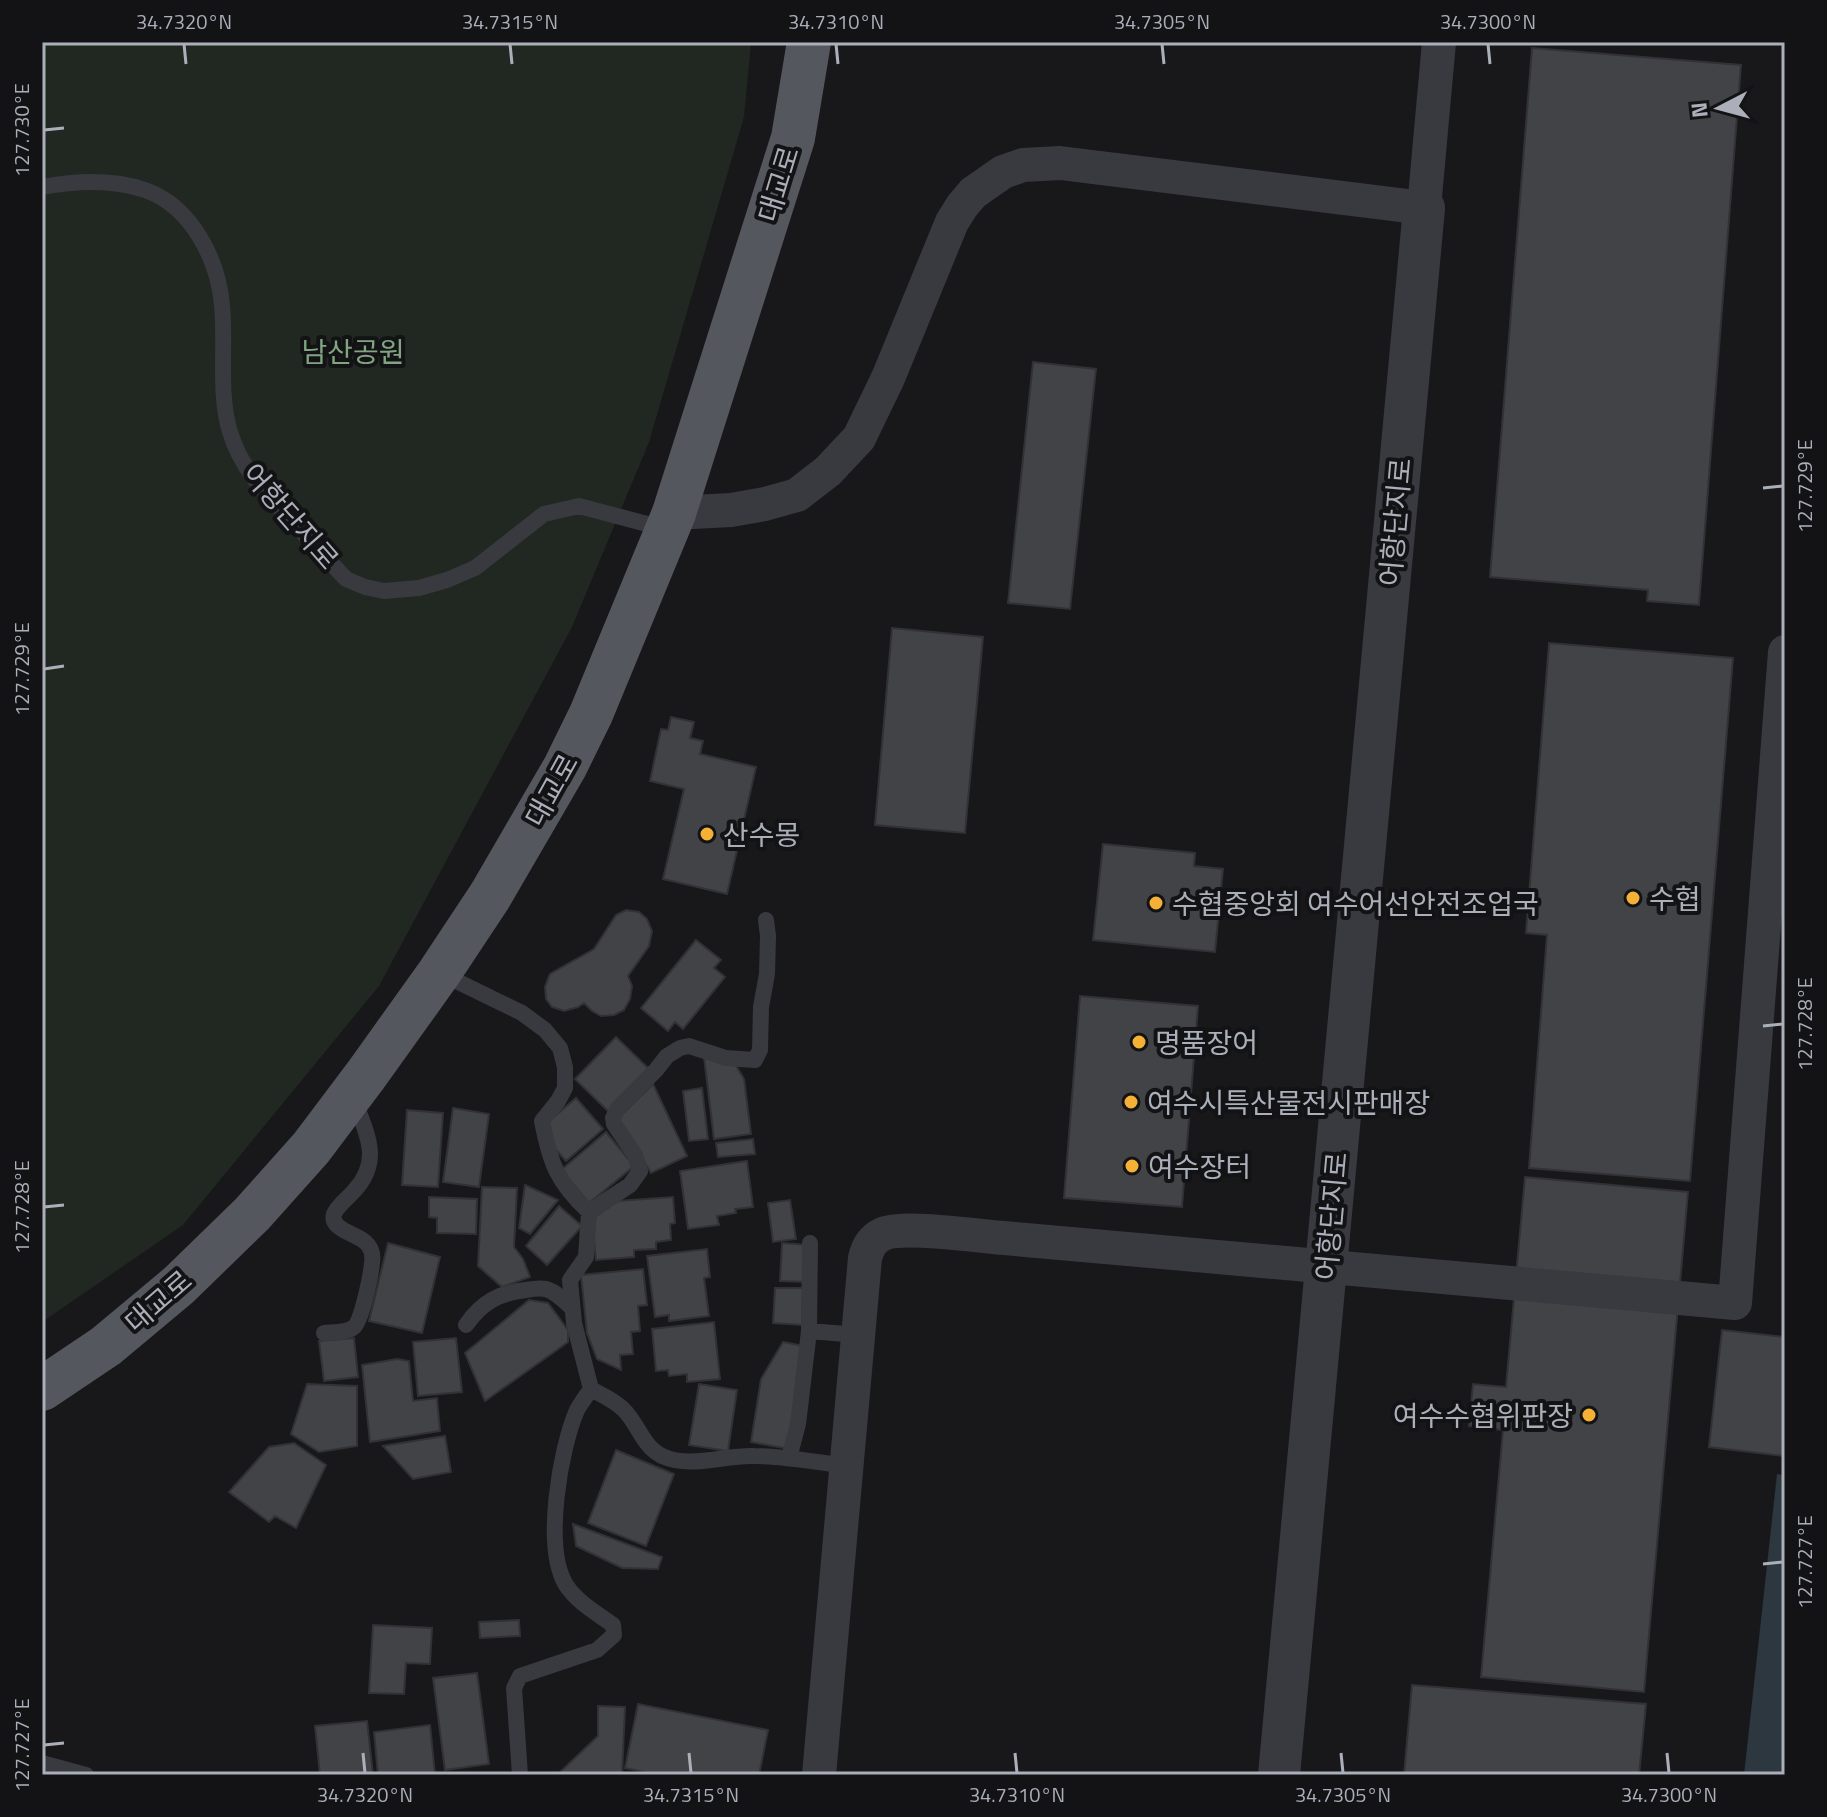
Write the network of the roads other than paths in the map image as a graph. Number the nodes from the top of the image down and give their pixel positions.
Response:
1 (809, 42) edge
2 (1439, 42) edge
3 (42, 187) edge
4 (1424, 208) junction
5 (671, 521) junction
6 (1785, 652) edge
7 (766, 920) dead end
8 (439, 973) junction
9 (352, 1094) junction
10 (589, 1212) junction
11 (810, 1243) dead end
12 (1326, 1267) junction
13 (572, 1308) junction
14 (466, 1325) dead end
15 (809, 1331) junction
16 (324, 1333) dead end
17 (858, 1335) junction
18 (42, 1389) edge
19 (591, 1389) junction
20 (789, 1458) junction
21 (846, 1466) junction
22 (42, 1763) edge
23 (86, 1775) edge
24 (520, 1775) edge
25 (819, 1775) edge
26 (1279, 1775) edge

1 - 5 main road, 대교로
2 - 4 street
3 - 5 lane, 어항단지로
4 - 5 street, 어항단지로
4 - 12 street, 어항단지로
5 - 8 main road, 대교로
6 - 12 street
7 - 10 lane
8 - 9 main road, 대교로
8 - 10 lane
9 - 16 lane
9 - 18 main road, 대교로
10 - 13 lane
11 - 15 lane
12 - 17 street
12 - 26 street, 어항단지로
13 - 14 lane
13 - 19 lane
15 - 17 lane
15 - 20 lane
17 - 21 street
19 - 20 lane
19 - 24 lane
20 - 21 lane
21 - 25 street
22 - 23 lane

